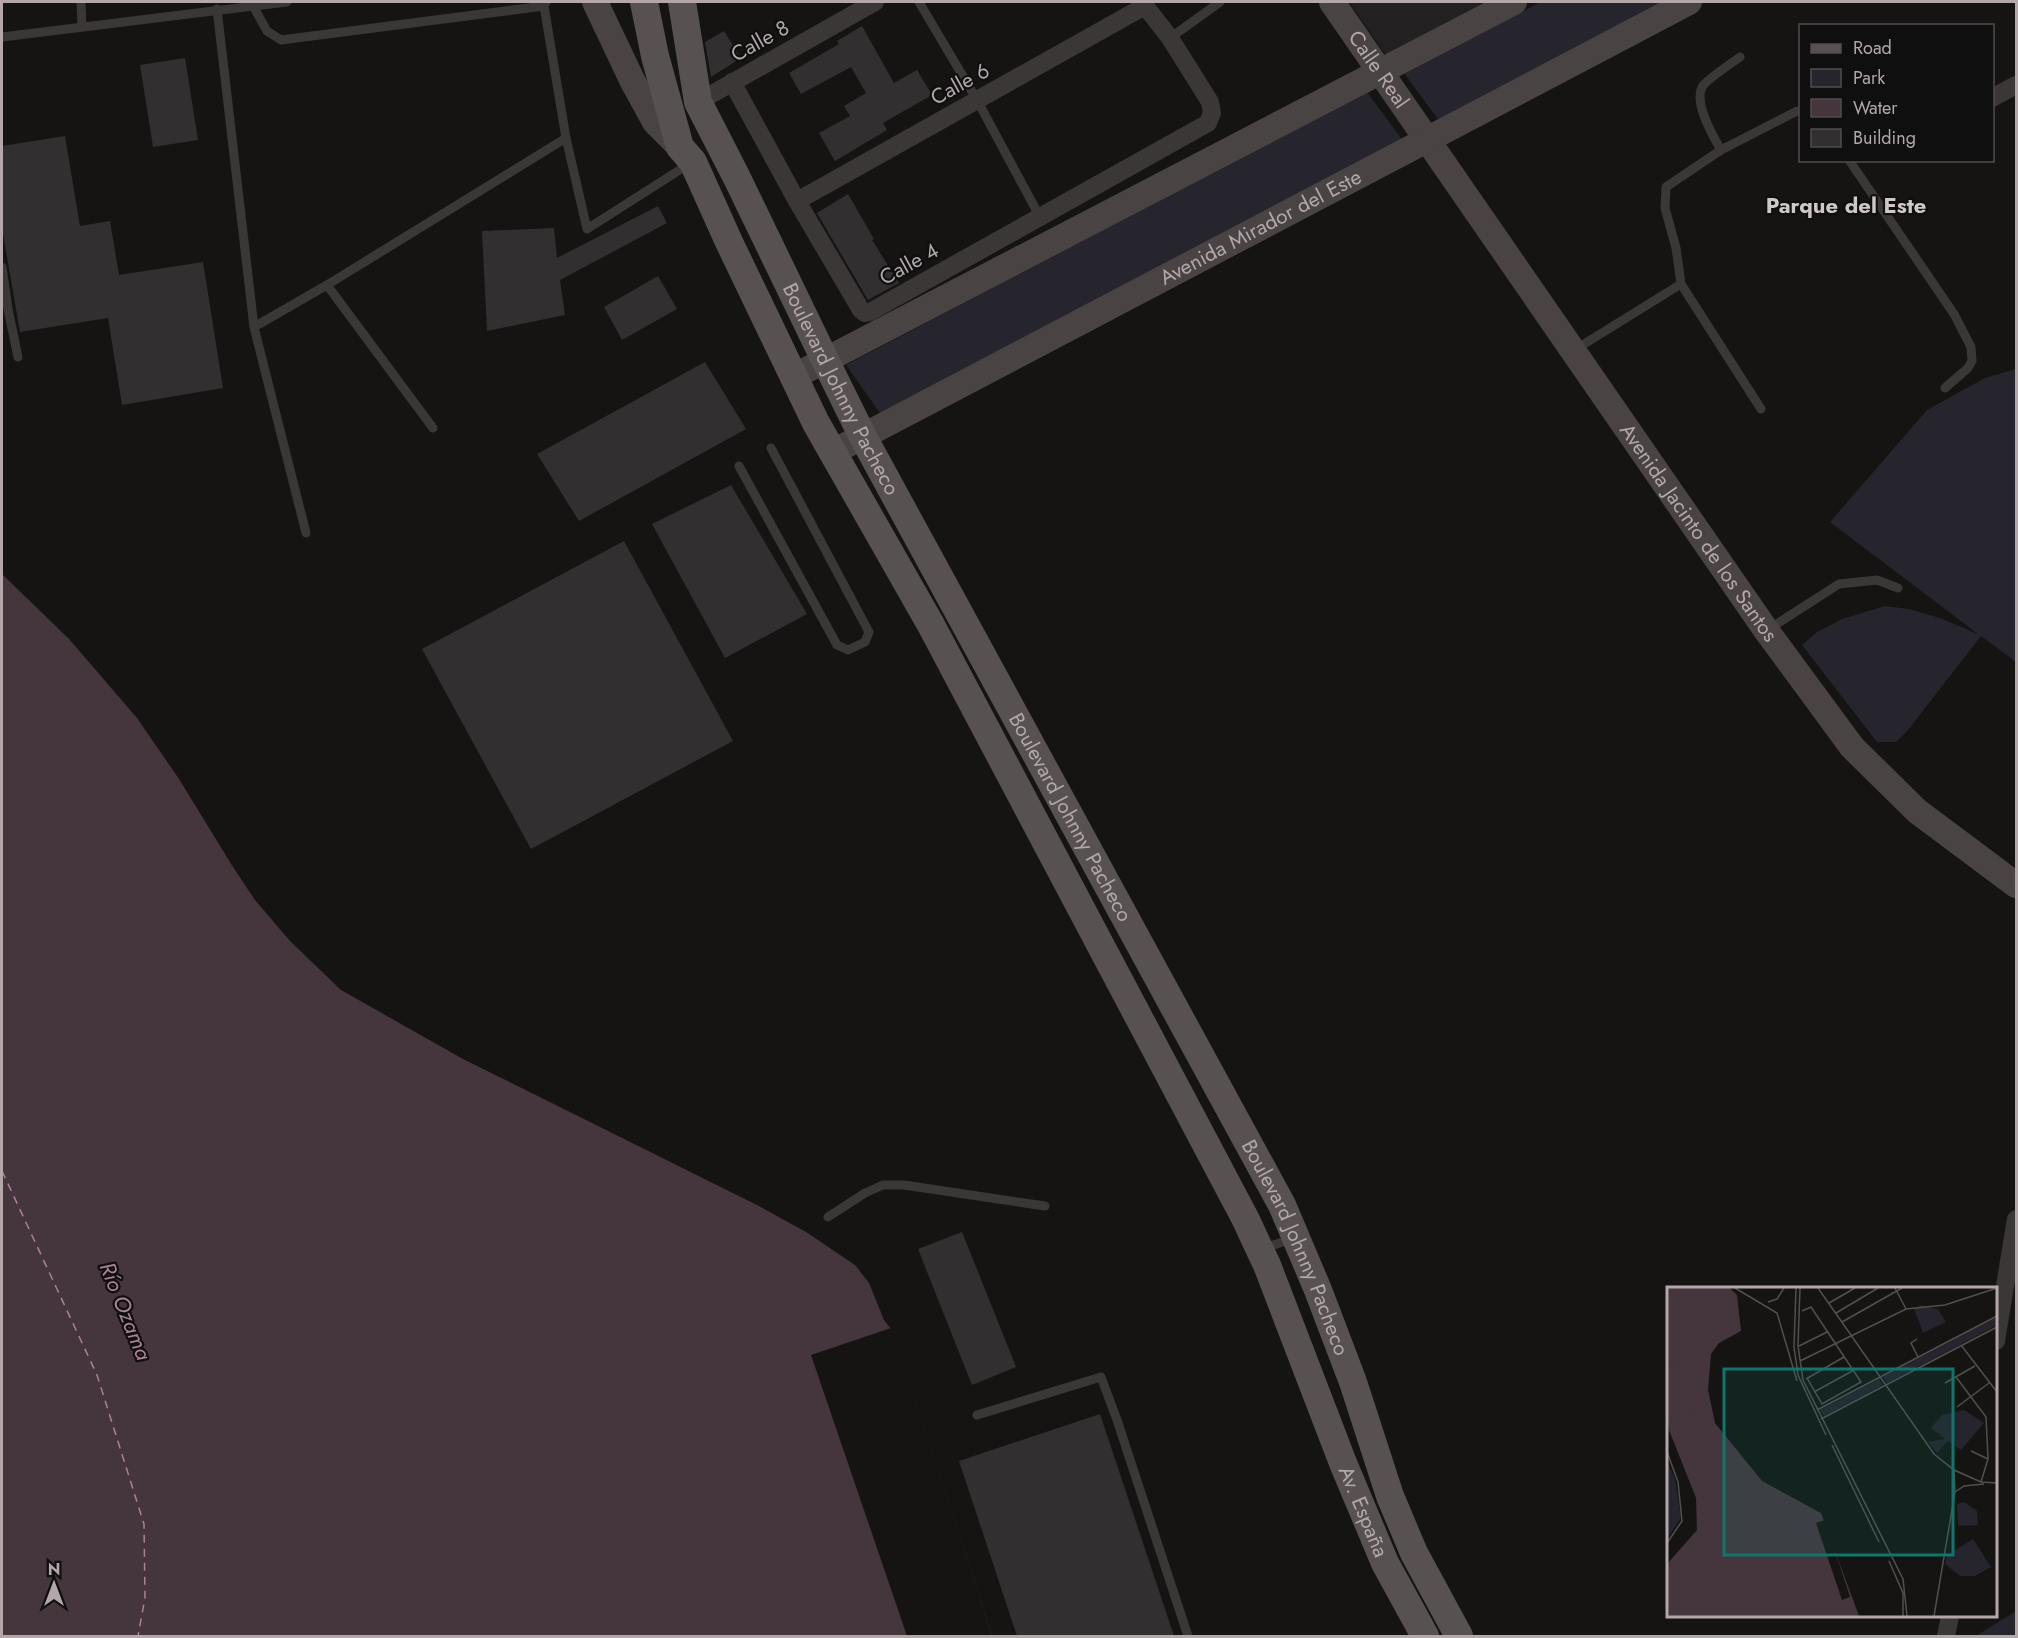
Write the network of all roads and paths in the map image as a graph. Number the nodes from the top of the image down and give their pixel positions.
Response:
1 (81, 2) edge
2 (287, 2) edge
3 (595, 2) edge
4 (644, 2) edge
5 (682, 2) edge
6 (875, 2) edge
7 (918, 2) edge
8 (1220, 2) edge
9 (1332, 2) edge
10 (1514, 2) edge
11 (1689, 2) edge
12 (545, 4) edge
13 (1144, 4) edge
14 (253, 6) junction
15 (217, 9) junction
16 (82, 27) junction
17 (2, 37) edge
18 (1170, 38) junction
19 (1740, 57) dead end
20 (1381, 72) junction
21 (732, 82) junction
22 (2016, 86) edge
23 (1994, 97) edge
24 (977, 100) junction
25 (698, 102) junction
26 (1799, 111) edge
27 (566, 138) junction
28 (1426, 139) junction
29 (1721, 150) junction
30 (686, 155) junction
31 (1850, 162) edge
32 (797, 201) junction
33 (1040, 217) junction
34 (2, 267) edge
35 (1682, 284) junction
36 (327, 285) junction
37 (254, 327) junction
38 (1574, 351) junction
39 (18, 357) dead end
40 (825, 360) junction
41 (795, 376) junction
42 (1945, 388) dead end
43 (1761, 409) dead end
44 (433, 428) dead end
45 (863, 437) junction
46 (771, 448) dead end
47 (833, 452) junction
48 (739, 466) dead end
49 (306, 533) dead end
50 (1898, 588) dead end
51 (1767, 630) junction
52 (2016, 885) edge
53 (1045, 1206) dead end
54 (828, 1216) dead end
55 (2016, 1219) edge
56 (1296, 1237) junction
57 (1260, 1250) junction
58 (1997, 1329) edge
59 (1312, 1383) joint
60 (977, 1415) dead end
61 (1950, 1617) edge
62 (1188, 1636) edge
63 (1425, 1636) edge
64 (1459, 1636) edge
65 (1946, 1636) edge

1 - 16 lane
2 - 14 lane
3 - 30 street
4 - 30 main road, Boulevard Johnny Pacheco
5 - 25 main road, Boulevard Johnny Pacheco
6 - 21 street, Calle 8
7 - 24 lane
8 - 18 lane
9 - 20 street, Calle Real
10 - 20 street
11 - 28 street, Avenida Mirador del Este
12 - 14 lane
12 - 27 lane
13 - 18 street
13 - 24 street, Calle 6
14 - 15 lane
15 - 16 lane
15 - 37 lane
16 - 17 lane
18 - 33 street, Calle 4
19 - 29 lane
20 - 28 street, Calle Real
20 - 40 street
21 - 25 street, Calle 8
21 - 32 street, Calle 4
22 - 23 street
24 - 32 street, Calle 6
24 - 33 lane
25 - 40 main road, Boulevard Johnny Pacheco
26 - 29 lane
27 - 30 lane
27 - 36 lane
28 - 38 street, Avenida Jacinto de los Santos
28 - 45 street, Avenida Mirador del Este
29 - 35 lane
30 - 41 main road, Boulevard Johnny Pacheco
31 - 42 lane
32 - 33 street, Calle 4
34 - 39 lane
35 - 38 lane
35 - 43 lane
36 - 37 lane
36 - 44 lane
37 - 49 lane
38 - 51 street, Avenida Jacinto de los Santos
40 - 41 street
40 - 45 main road, Boulevard Johnny Pacheco
41 - 47 main road, Boulevard Johnny Pacheco
45 - 47 street, Avenida Mirador del Este
45 - 56 main road, Boulevard Johnny Pacheco
46 - 48 lane
47 - 57 main road, Boulevard Johnny Pacheco
50 - 51 lane
51 - 52 street, Avenida Jacinto de los Santos
53 - 54 lane
55 - 58 street
56 - 57 lane
56 - 64 main road, Boulevard Johnny Pacheco
57 - 59 main road, Boulevard Johnny Pacheco
59 - 63 main road, Av. España
60 - 62 lane
61 - 65 street

